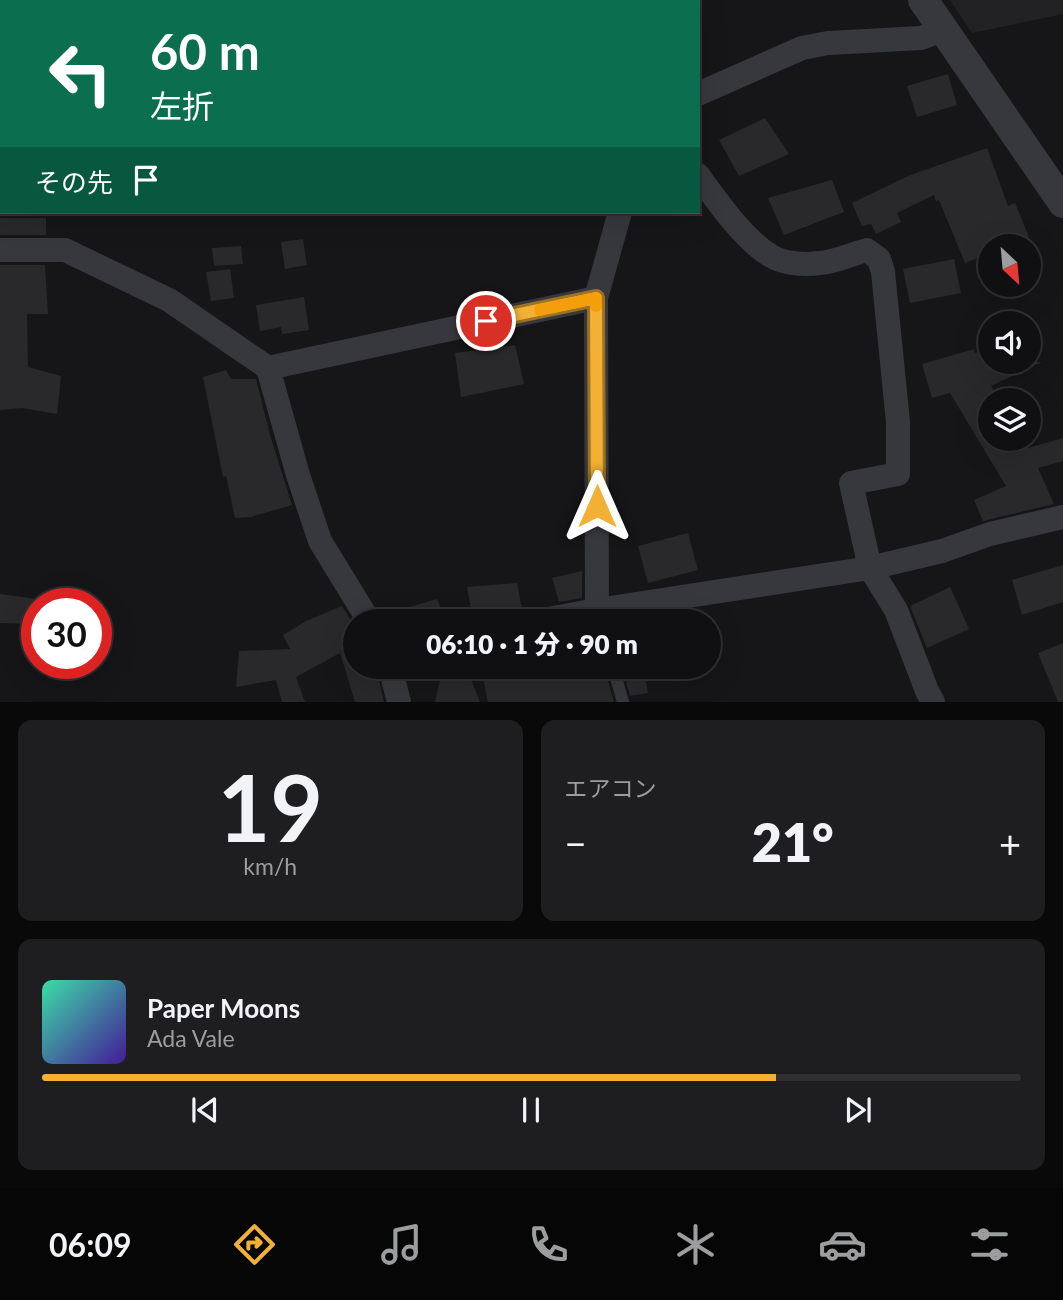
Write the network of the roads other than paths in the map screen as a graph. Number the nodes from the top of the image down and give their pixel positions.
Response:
1 (923, 0) edge
2 (943, 30) junction
3 (700, 93) edge
4 (700, 178) edge
5 (1063, 204) edge
6 (619, 214) edge
7 (0, 250) edge
8 (596, 298) junction
9 (268, 368) junction
10 (1063, 517) edge
11 (870, 568) junction
12 (362, 609) edge
13 (599, 609) edge
14 (634, 609) edge
15 (393, 679) edge
16 (616, 679) edge
17 (399, 702) edge
18 (623, 702) edge
19 (933, 702) edge

1 - 2 street
2 - 3 street
2 - 5 street
4 - 11 street
6 - 8 street
7 - 9 street
8 - 9 street
8 - 13 street
9 - 12 street
10 - 11 street
11 - 14 street
11 - 19 street
15 - 17 street
16 - 18 lane

